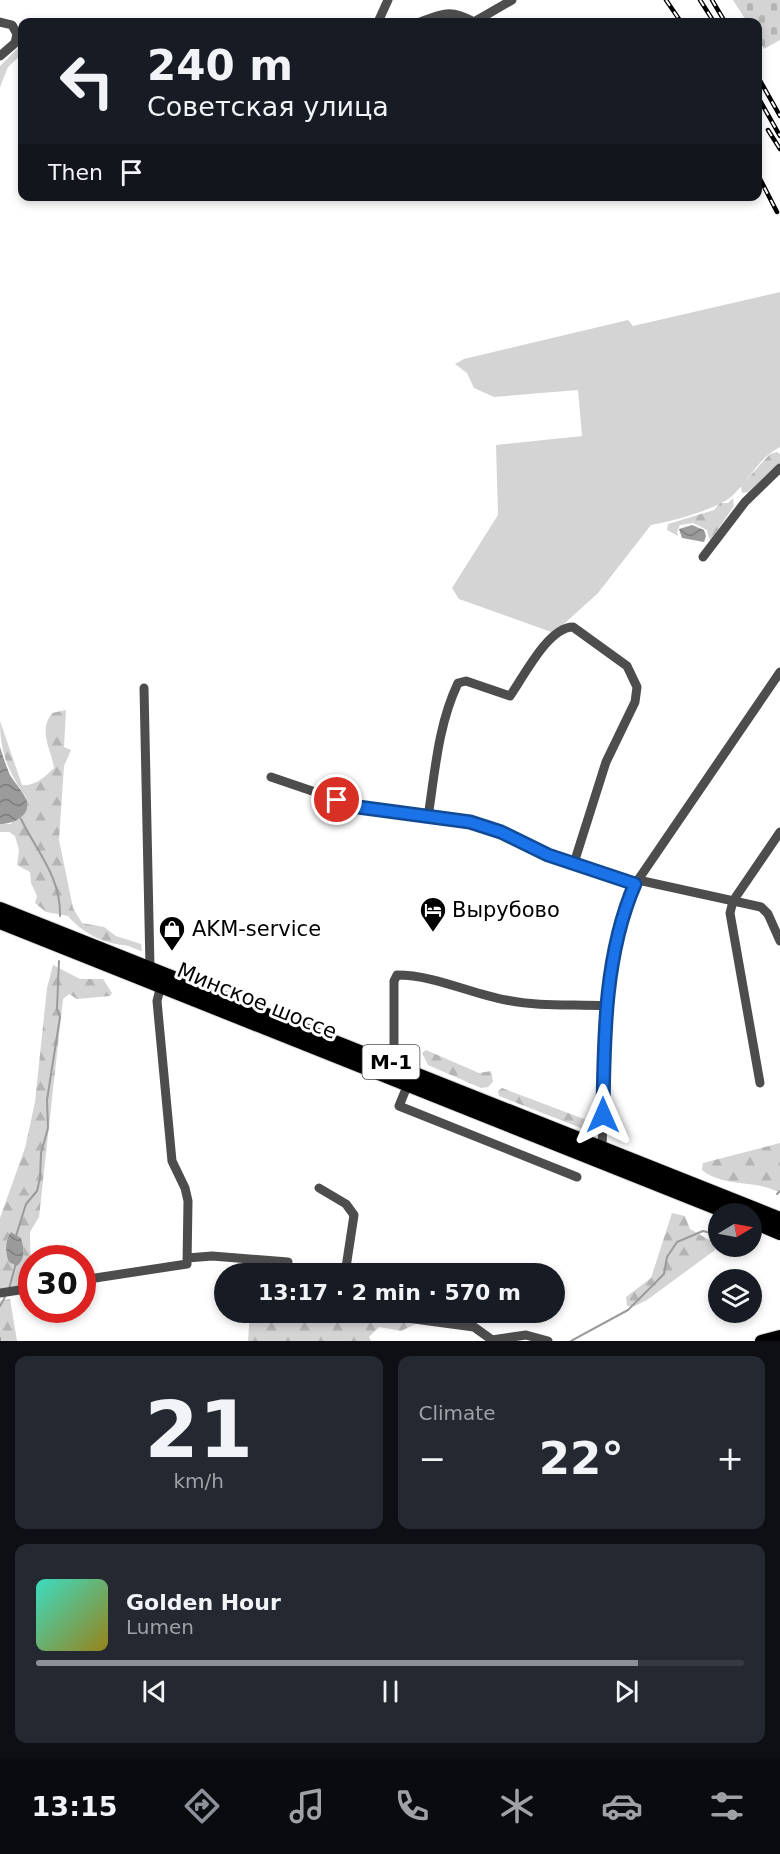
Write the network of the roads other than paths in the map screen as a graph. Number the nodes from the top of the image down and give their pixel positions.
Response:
1 (388, 0) edge
2 (512, 0) edge
3 (380, 18) edge
4 (431, 18) edge
5 (465, 18) edge
6 (481, 18) edge
7 (18, 38) edge
8 (4, 48) edge
9 (0, 56) edge
10 (780, 468) edge
11 (703, 557) dead end
12 (780, 672) edge
13 (144, 688) dead end
14 (271, 777) dead end
15 (428, 817) junction
16 (780, 832) edge
17 (574, 863) junction
18 (636, 882) junction
19 (733, 902) junction
20 (0, 909) edge
21 (0, 922) edge
22 (780, 941) edge
23 (150, 967) junction
24 (161, 986) junction
25 (607, 1006) junction
26 (394, 1064) junction
27 (760, 1083) dead end
28 (408, 1084) junction
29 (602, 1148) junction
30 (577, 1177) dead end
31 (319, 1188) dead end
32 (708, 1204) edge
33 (780, 1219) edge
34 (762, 1225) edge
35 (780, 1233) edge
36 (187, 1261) junction
37 (288, 1262) dead end
38 (347, 1263) edge
39 (96, 1277) edge
40 (18, 1290) edge
41 (0, 1293) edge
42 (439, 1323) edge
43 (780, 1336) edge
44 (491, 1341) edge
45 (548, 1341) edge
46 (760, 1341) edge

1 - 3 street
2 - 6 street
4 - 5 street
7 - 8 street
8 - 9 street
10 - 11 street
12 - 18 street
13 - 23 street
14 - 15 street
15 - 17 street
15 - 17 street
16 - 19 street
17 - 18 street
18 - 19 street
18 - 25 street
19 - 22 street
19 - 27 street
20 - 23 highway, Минское шоссе / М-1
21 - 24 highway, Минское шоссе / М-1
23 - 26 highway, Минское шоссе / М-1
24 - 28 highway, Минское шоссе / М-1
24 - 36 street
25 - 26 street
25 - 29 street
26 - 29 highway, Минское шоссе / М-1
28 - 30 street
28 - 32 highway, Минское шоссе / М-1
29 - 33 highway, Минское шоссе / М-1
31 - 38 street
34 - 35 highway
36 - 37 street
36 - 39 street
40 - 41 street
42 - 44 street
43 - 46 main road
44 - 45 street

